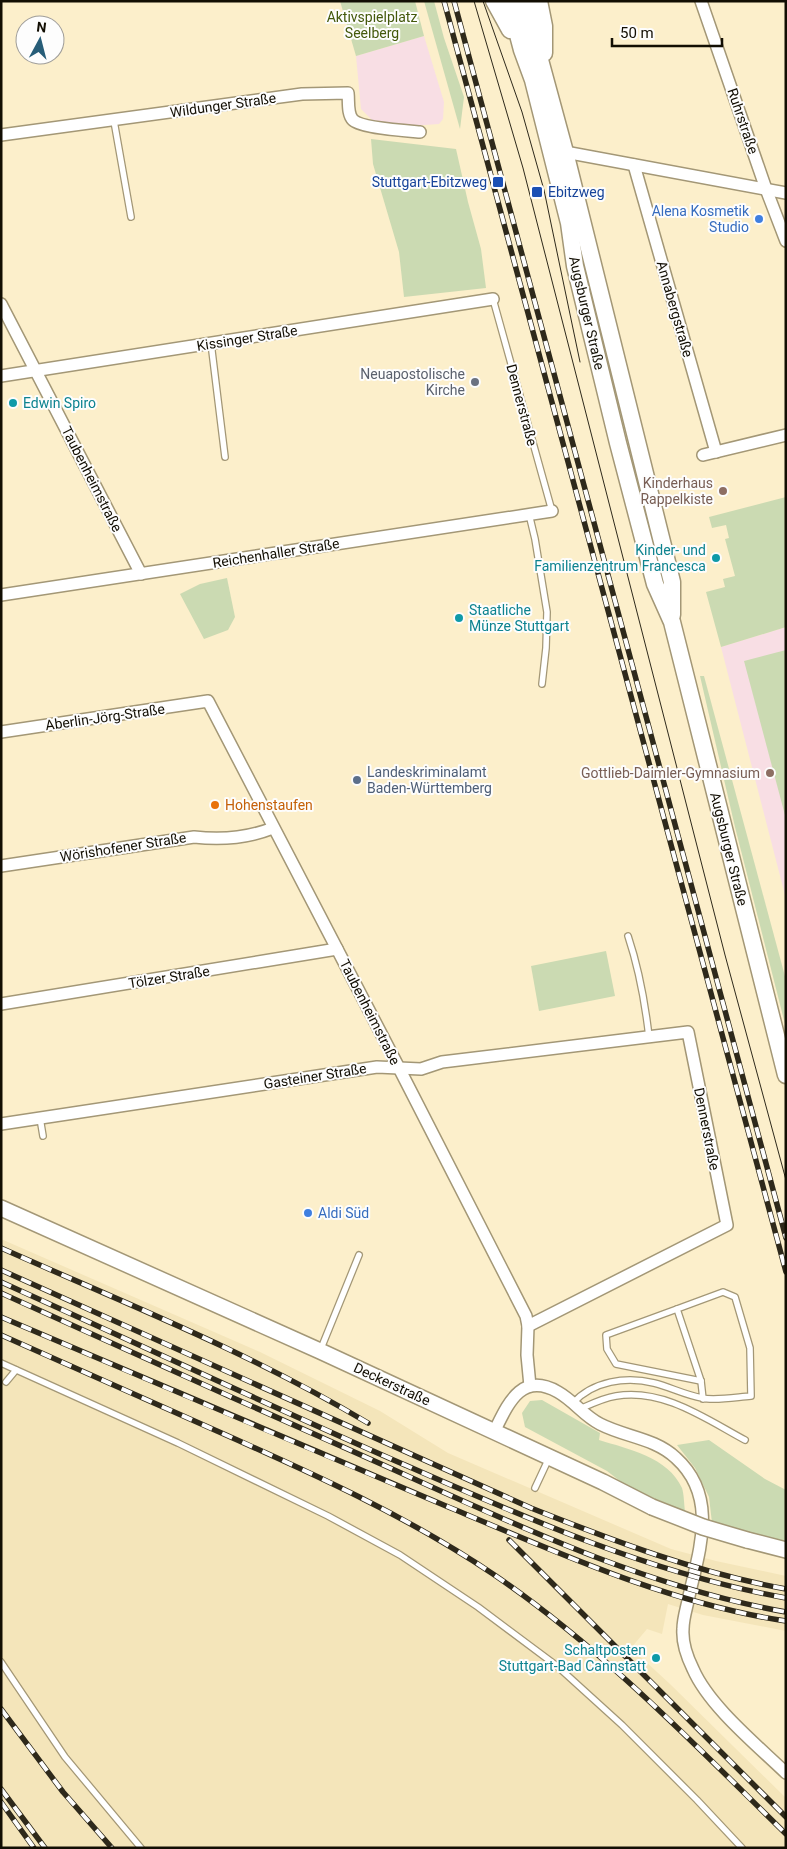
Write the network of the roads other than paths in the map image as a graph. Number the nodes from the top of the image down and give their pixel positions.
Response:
1 (494, 1) edge
2 (509, 1) edge
3 (524, 1) edge
4 (539, 1) edge
5 (701, 1) edge
6 (522, 50) junction
7 (543, 70) junction
8 (114, 121) junction
9 (420, 132) dead end
10 (1, 135) edge
11 (565, 152) junction
12 (634, 165) junction
13 (766, 189) junction
14 (786, 193) edge
15 (131, 217) dead end
16 (786, 241) edge
17 (493, 299) joint
18 (1, 304) edge
19 (211, 343) junction
20 (37, 371) junction
21 (1, 376) edge
22 (786, 435) edge
23 (716, 452) junction
24 (703, 455) dead end
25 (225, 457) dead end
26 (552, 511) joint
27 (529, 514) junction
28 (140, 574) junction
29 (1, 595) edge
30 (672, 622) junction
31 (542, 684) dead end
32 (208, 701) joint
33 (1, 732) edge
34 (273, 828) junction
35 (1, 866) edge
36 (628, 936) dead end
37 (337, 949) junction
38 (1, 1004) edge
39 (688, 1032) joint
40 (650, 1037) junction
41 (399, 1068) junction
42 (786, 1075) edge
43 (40, 1118) junction
44 (1, 1124) edge
45 (43, 1136) dead end
46 (1, 1208) edge
47 (359, 1255) dead end
48 (676, 1309) junction
49 (528, 1326) junction
50 (320, 1351) junction
51 (1, 1363) edge
52 (16, 1370) junction
53 (701, 1381) junction
54 (6, 1382) dead end
55 (530, 1386) junction
56 (703, 1399) junction
57 (576, 1406) junction
58 (494, 1432) junction
59 (745, 1440) dead end
60 (550, 1458) junction
61 (536, 1488) dead end
62 (786, 1550) edge
63 (1, 1662) edge
64 (786, 1773) edge
65 (141, 1848) edge
66 (742, 1848) edge

1 - 6 main road
2 - 6 main road, Augsburger Straße
3 - 7 main road, Augsburger Straße
4 - 7 main road
5 - 13 street, Ruhrstraße
6 - 30 main road, Augsburger Straße
7 - 11 main road, Augsburger Straße
8 - 9 street, Wildunger Straße
8 - 10 street, Wildunger Straße
8 - 15 lane
11 - 12 street
11 - 30 main road, Augsburger Straße
12 - 13 street
12 - 23 street, Annabergstraße
13 - 14 street
13 - 16 street, Ruhrstraße
17 - 19 street, Kissinger Straße
17 - 26 lane, Dennerstraße
18 - 20 street, Taubenheimstraße
19 - 20 street, Kissinger Straße
19 - 25 lane
20 - 21 street, Kissinger Straße
20 - 28 street, Taubenheimstraße
22 - 23 street
23 - 24 street
26 - 27 street, Reichenhaller Straße
27 - 28 street, Reichenhaller Straße
27 - 31 lane
28 - 29 street, Reichenhaller Straße
30 - 42 main road, Augsburger Straße
32 - 33 street, Aberlin-Jörg-Straße
32 - 34 street, Taubenheimstraße
34 - 35 street, Wörishofener Straße
34 - 37 street, Taubenheimstraße
36 - 40 lane
37 - 38 street, Tölzer Straße
37 - 41 street, Taubenheimstraße
39 - 40 street, Gasteiner Straße
39 - 49 street, Dennerstraße
40 - 41 street, Gasteiner Straße
41 - 43 street, Gasteiner Straße
41 - 49 street, Taubenheimstraße
43 - 44 street, Gasteiner Straße
43 - 45 lane
46 - 50 street, Deckerstraße
47 - 50 lane
48 - 53 lane
48 - 53 lane
48 - 56 lane
49 - 55 street
50 - 58 street, Deckerstraße
51 - 52 lane
52 - 54 lane
52 - 66 lane
53 - 56 lane
55 - 57 street
55 - 58 street
56 - 57 lane
57 - 59 lane
57 - 64 street
58 - 60 street, Deckerstraße
60 - 61 lane
60 - 62 street, Deckerstraße, bridge
63 - 65 lane

